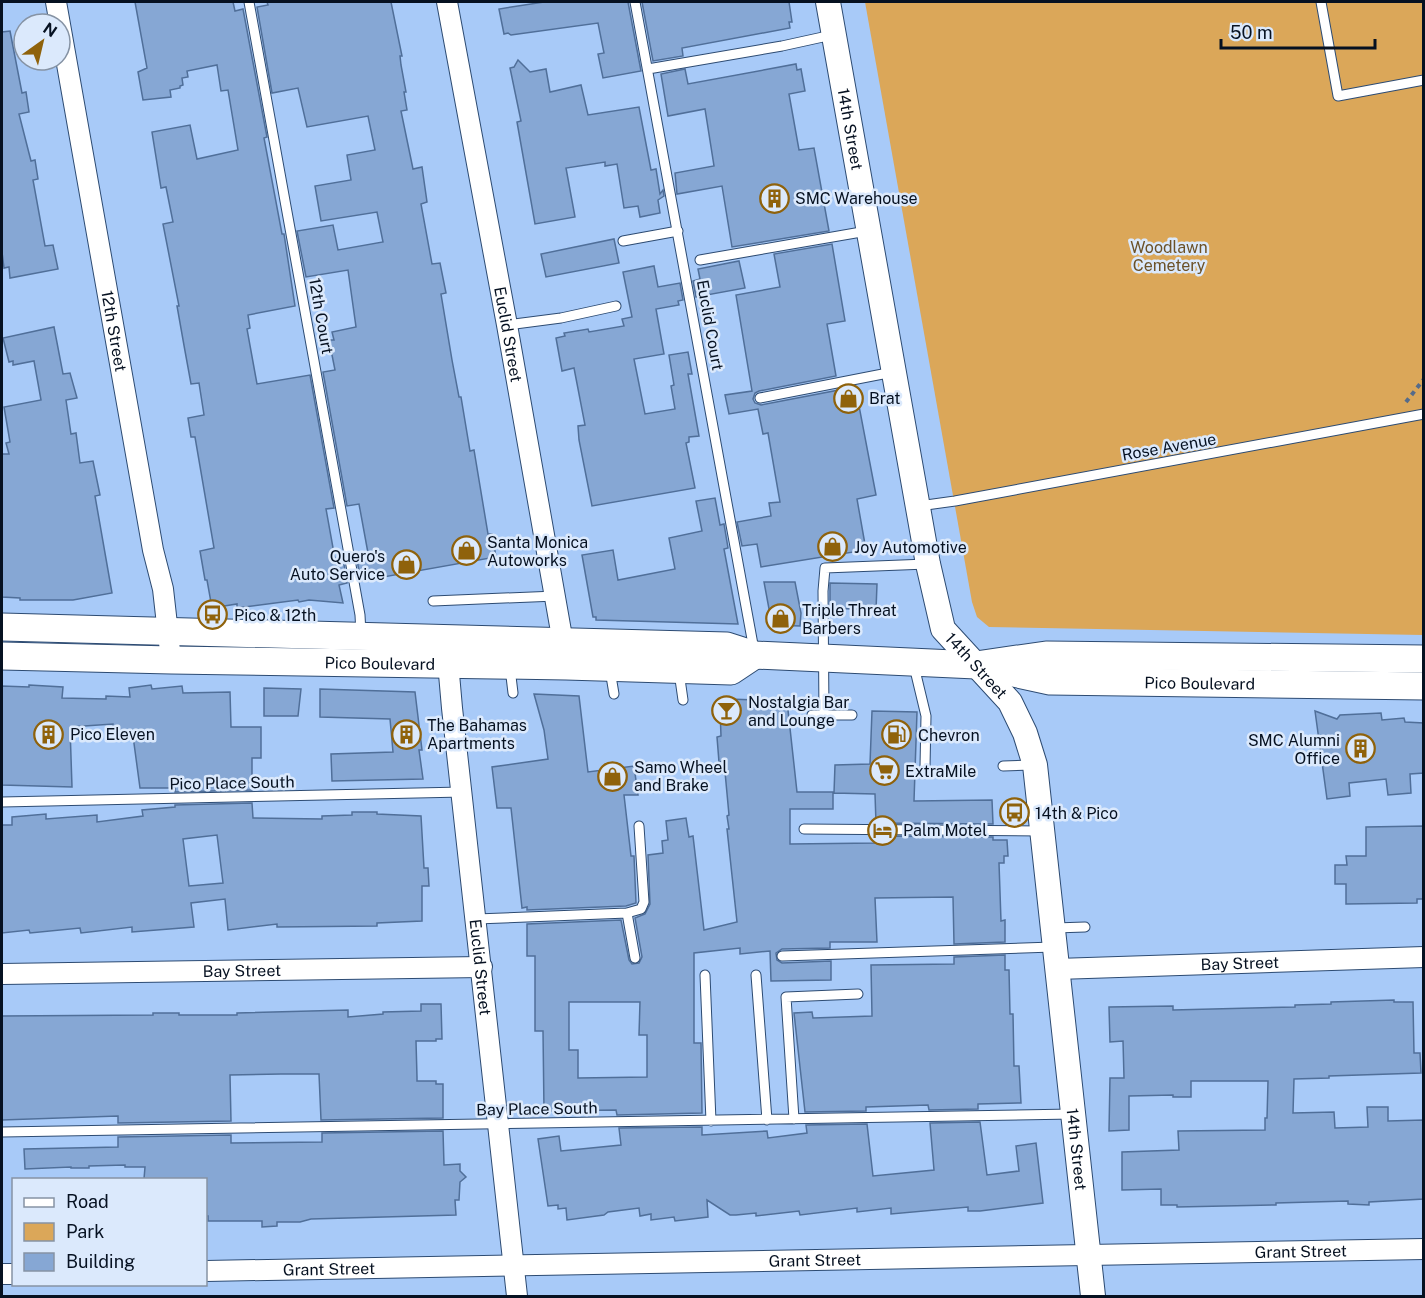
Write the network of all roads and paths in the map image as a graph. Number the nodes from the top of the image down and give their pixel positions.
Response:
1 (57, 2) edge
2 (249, 2) edge
3 (447, 2) edge
4 (635, 2) edge
5 (828, 2) edge
6 (1321, 2) edge
7 (834, 35) junction
8 (648, 69) junction
9 (1424, 80) edge
10 (678, 231) junction
11 (869, 231) junction
12 (622, 241) dead end
13 (700, 260) dead end
14 (616, 306) dead end
15 (507, 325) junction
16 (895, 372) junction
17 (760, 398) dead end
18 (1424, 414) edge
19 (919, 506) junction
20 (928, 564) junction
21 (556, 596) junction
22 (433, 601) dead end
23 (2, 627) edge
24 (169, 631) junction
25 (361, 637) junction
26 (448, 652) junction
27 (565, 654) junction
28 (755, 655) junction
29 (2, 656) edge
30 (1294, 657) junction
31 (823, 658) junction
32 (1424, 659) edge
33 (171, 660) junction
34 (913, 662) junction
35 (976, 664) junction
36 (509, 666) junction
37 (610, 667) junction
38 (678, 670) junction
39 (1293, 685) junction
40 (1424, 686) edge
41 (513, 693) dead end
42 (614, 694) dead end
43 (683, 700) dead end
44 (812, 715) dead end
45 (824, 715) junction
46 (852, 715) dead end
47 (1035, 765) junction
48 (1003, 766) dead end
49 (926, 767) dead end
50 (463, 792) junction
51 (2, 802) edge
52 (639, 826) dead end
53 (804, 829) dead end
54 (1042, 831) junction
55 (627, 913) junction
56 (476, 919) junction
57 (1085, 927) dead end
58 (1055, 948) junction
59 (782, 956) dead end
60 (1424, 957) edge
61 (635, 958) dead end
62 (482, 967) junction
63 (2, 974) edge
64 (705, 975) dead end
65 (756, 975) dead end
66 (858, 994) dead end
67 (1073, 1114) junction
68 (794, 1119) junction
69 (767, 1120) junction
70 (711, 1121) junction
71 (499, 1125) junction
72 (2, 1132) edge
73 (1424, 1250) edge
74 (1088, 1254) junction
75 (514, 1267) junction
76 (207, 1271) edge
77 (518, 1296) edge
78 (1093, 1296) edge

1 - 24 street, 12th Street
2 - 25 lane, 12th Court
3 - 15 street, Euclid Street
4 - 8 lane, Euclid Court
5 - 7 street, 14th Street
6 - 9 lane
7 - 8 lane
7 - 11 street, 14th Street
8 - 10 lane, Euclid Court
10 - 12 lane
10 - 28 lane, Euclid Court
11 - 13 lane
11 - 16 street, 14th Street
14 - 15 lane
15 - 21 street, Euclid Street
16 - 17 lane
16 - 19 street, 14th Street
18 - 19 lane, Rose Avenue
19 - 20 street, 14th Street
20 - 31 lane
20 - 35 street, 14th Street
21 - 22 lane
21 - 27 street, Euclid Street
23 - 24 main road, Pico Boulevard
24 - 25 main road, Pico Boulevard
24 - 33 street, 12th Street
25 - 26 main road, Pico Boulevard
26 - 27 main road, Pico Boulevard
26 - 33 main road, Pico Boulevard
26 - 36 main road, Pico Boulevard
26 - 50 street, Euclid Street
27 - 28 main road, Pico Boulevard
27 - 36 main road, Pico Boulevard
27 - 37 main road, Pico Boulevard
28 - 31 main road, Pico Boulevard
28 - 38 main road, Pico Boulevard
29 - 33 main road, Pico Boulevard
30 - 32 main road, Pico Boulevard
30 - 35 main road, Pico Boulevard
30 - 39 main road
31 - 34 main road, Pico Boulevard
31 - 45 lane
34 - 35 main road, Pico Boulevard
34 - 49 lane
35 - 39 main road, Pico Boulevard
35 - 47 street, 14th Street
36 - 41 lane
37 - 38 main road, Pico Boulevard
37 - 42 lane
38 - 43 lane
39 - 40 main road, Pico Boulevard
44 - 45 lane
45 - 46 lane
47 - 48 lane
47 - 54 street, 14th Street
50 - 51 lane, Pico Place South
50 - 56 street, Euclid Street
52 - 55 lane
53 - 54 lane
54 - 58 street, 14th Street
55 - 56 lane
55 - 61 lane
56 - 62 street, Euclid Street
57 - 58 lane
58 - 59 lane
58 - 60 street, Bay Street
58 - 67 street, 14th Street
62 - 63 street, Bay Street
62 - 71 street, Euclid Street
64 - 70 lane
65 - 69 lane
66 - 68 lane
67 - 68 lane, Bay Place South
67 - 74 street, 14th Street
68 - 69 lane, Bay Place South
69 - 70 lane, Bay Place South
70 - 71 lane, Bay Place South
71 - 72 lane, Bay Place South
71 - 75 street, Euclid Street
73 - 74 street, Grant Street
74 - 75 street, Grant Street
74 - 78 street, 14th Street
75 - 76 street, Grant Street
75 - 77 street, Euclid Street

